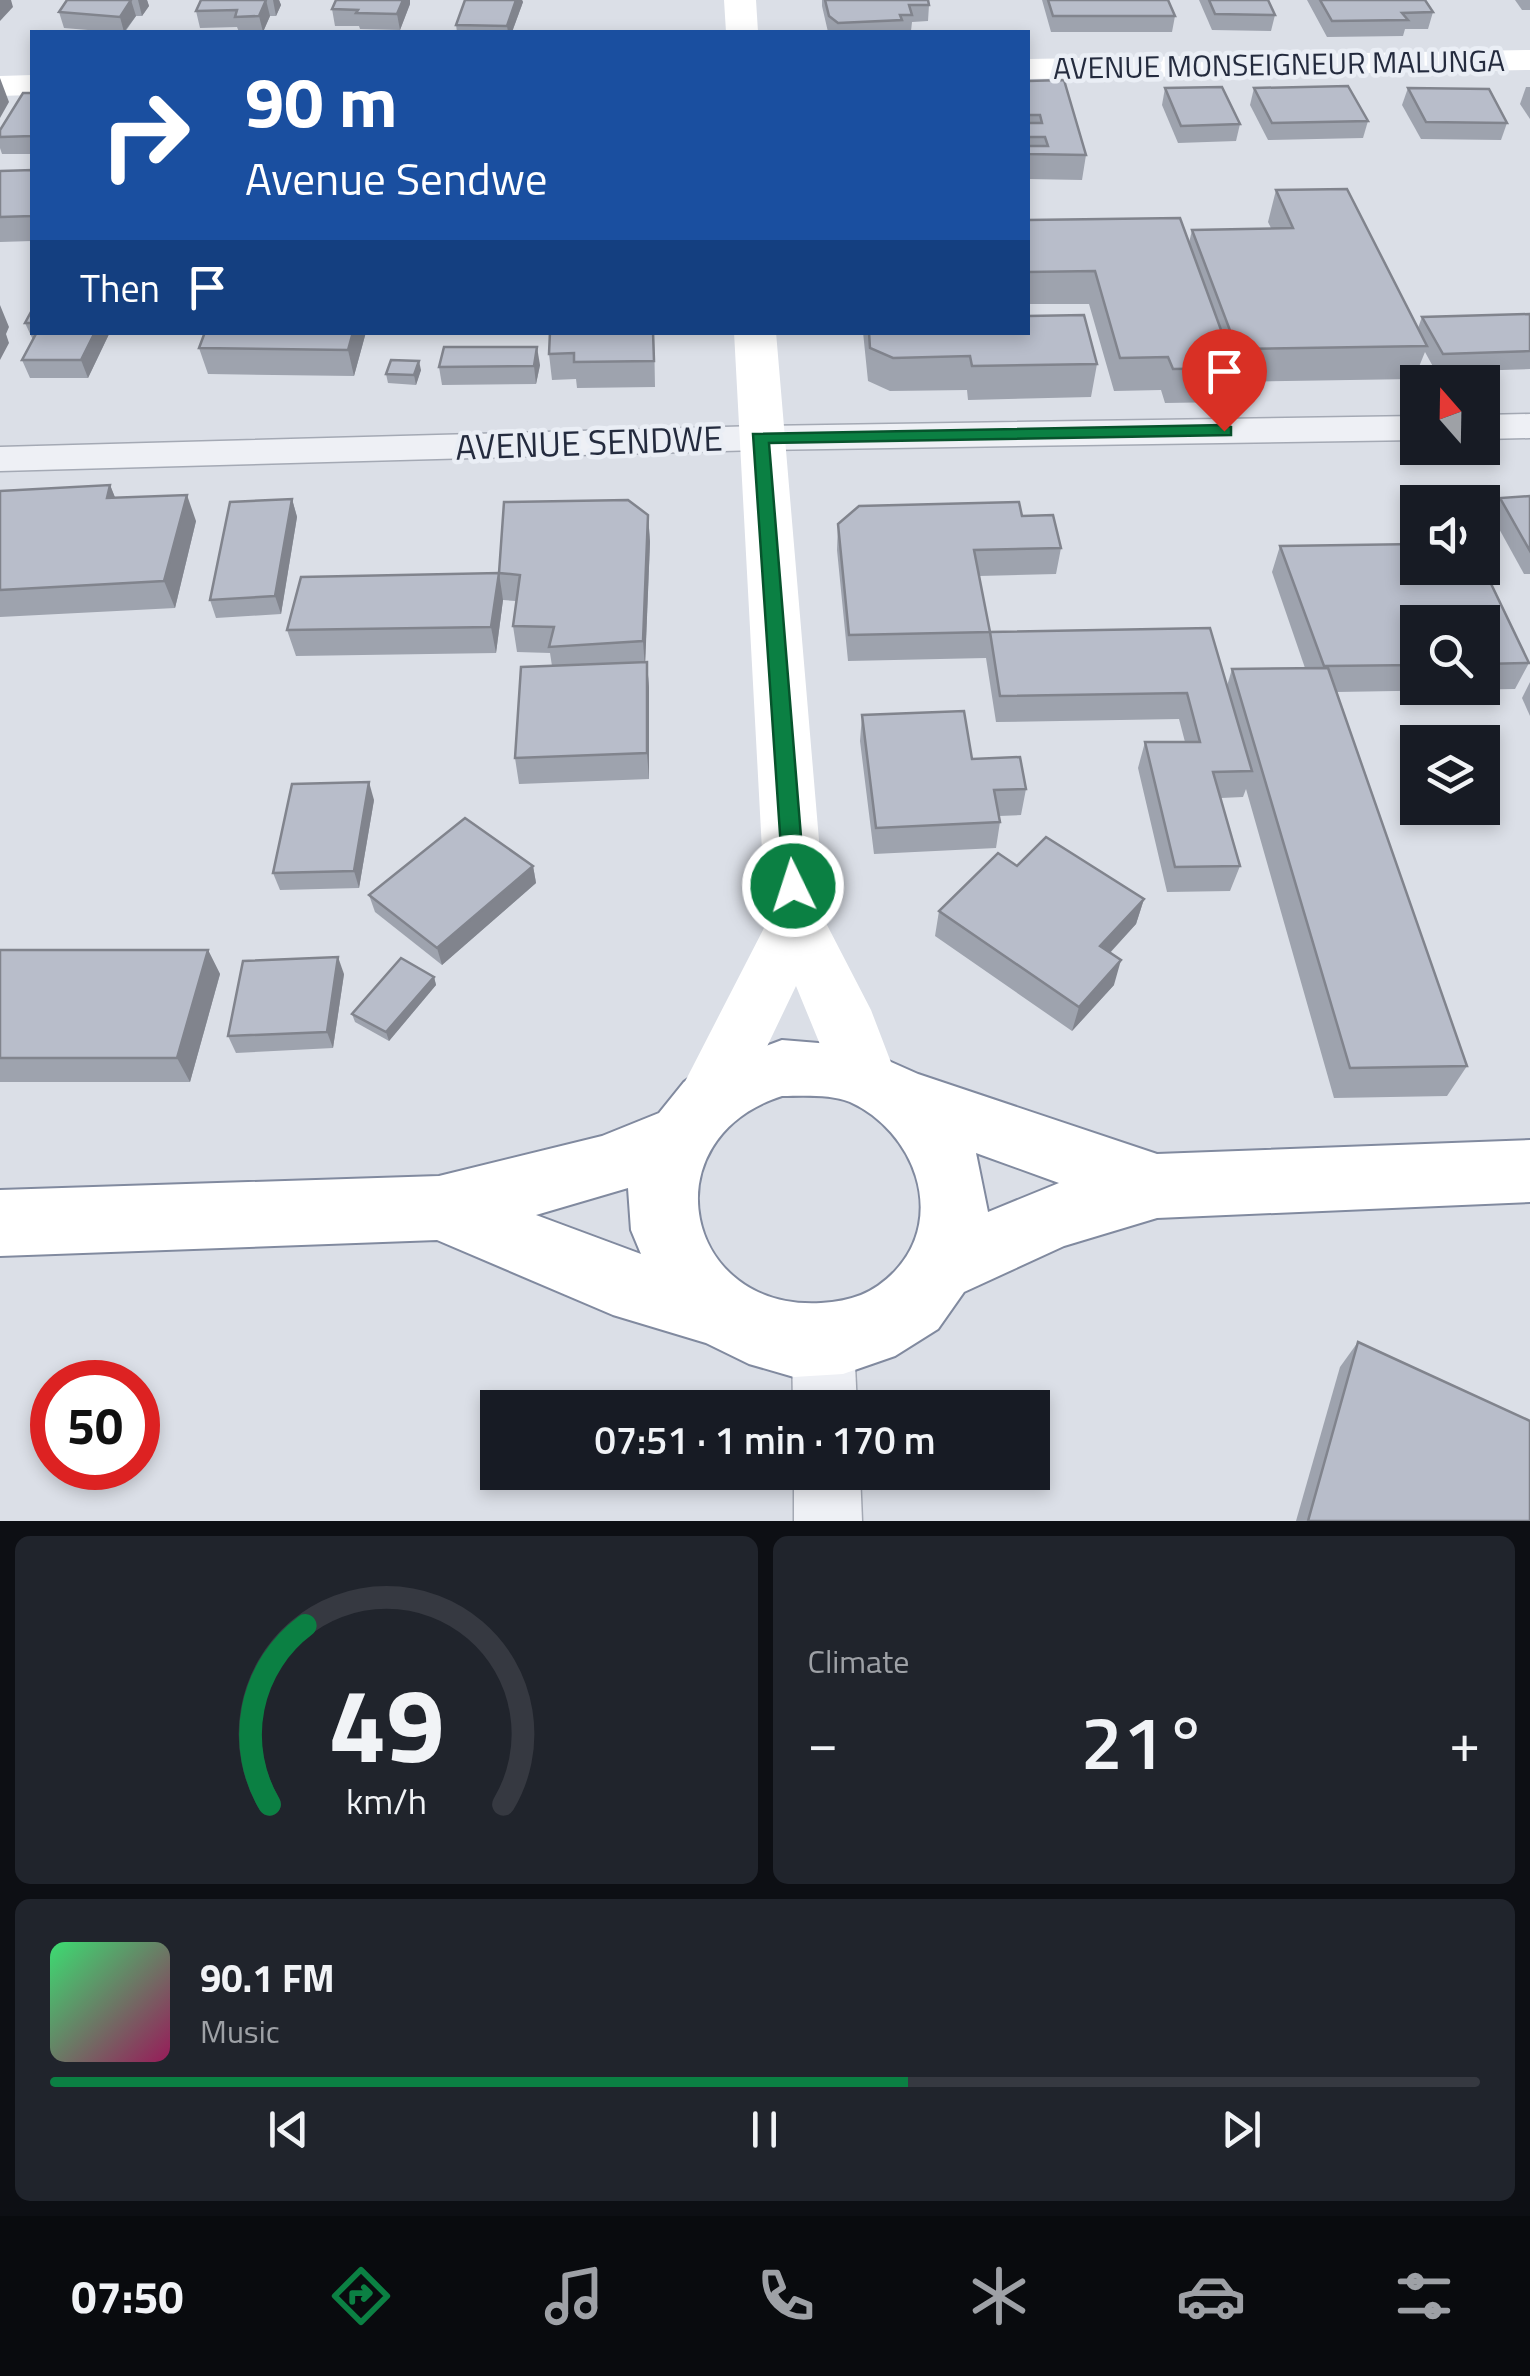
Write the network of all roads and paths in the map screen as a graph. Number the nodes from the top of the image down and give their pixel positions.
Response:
1 (740, 0) edge
2 (742, 30) edge
3 (1530, 60) edge
4 (1030, 69) edge
5 (30, 85) edge
6 (0, 86) edge
7 (755, 335) edge
8 (1530, 426) edge
9 (1500, 427) edge
10 (1400, 428) edge
11 (760, 438) junction
12 (0, 459) edge
13 (796, 924) junction
14 (883, 1088) junction
15 (694, 1119) junction
16 (1530, 1171) edge
17 (1157, 1186) junction
18 (439, 1208) junction
19 (0, 1222) edge
20 (944, 1266) junction
21 (712, 1309) junction
22 (824, 1375) edge
23 (827, 1490) edge
24 (828, 1521) edge

1 - 2 main road
3 - 4 main road, AVENUE MONSEIGNEUR MALUNGA
5 - 6 main road
7 - 11 main road
8 - 9 street
10 - 11 street, AVENUE SENDWE
11 - 12 street, AVENUE SENDWE
11 - 13 main road
13 - 14 main road
13 - 15 main road
14 - 15 main road
14 - 17 main road
14 - 20 main road
15 - 18 main road
15 - 21 main road
16 - 17 main road
17 - 20 main road
18 - 19 main road
18 - 21 main road
20 - 22 main road
21 - 22 main road
23 - 24 street

